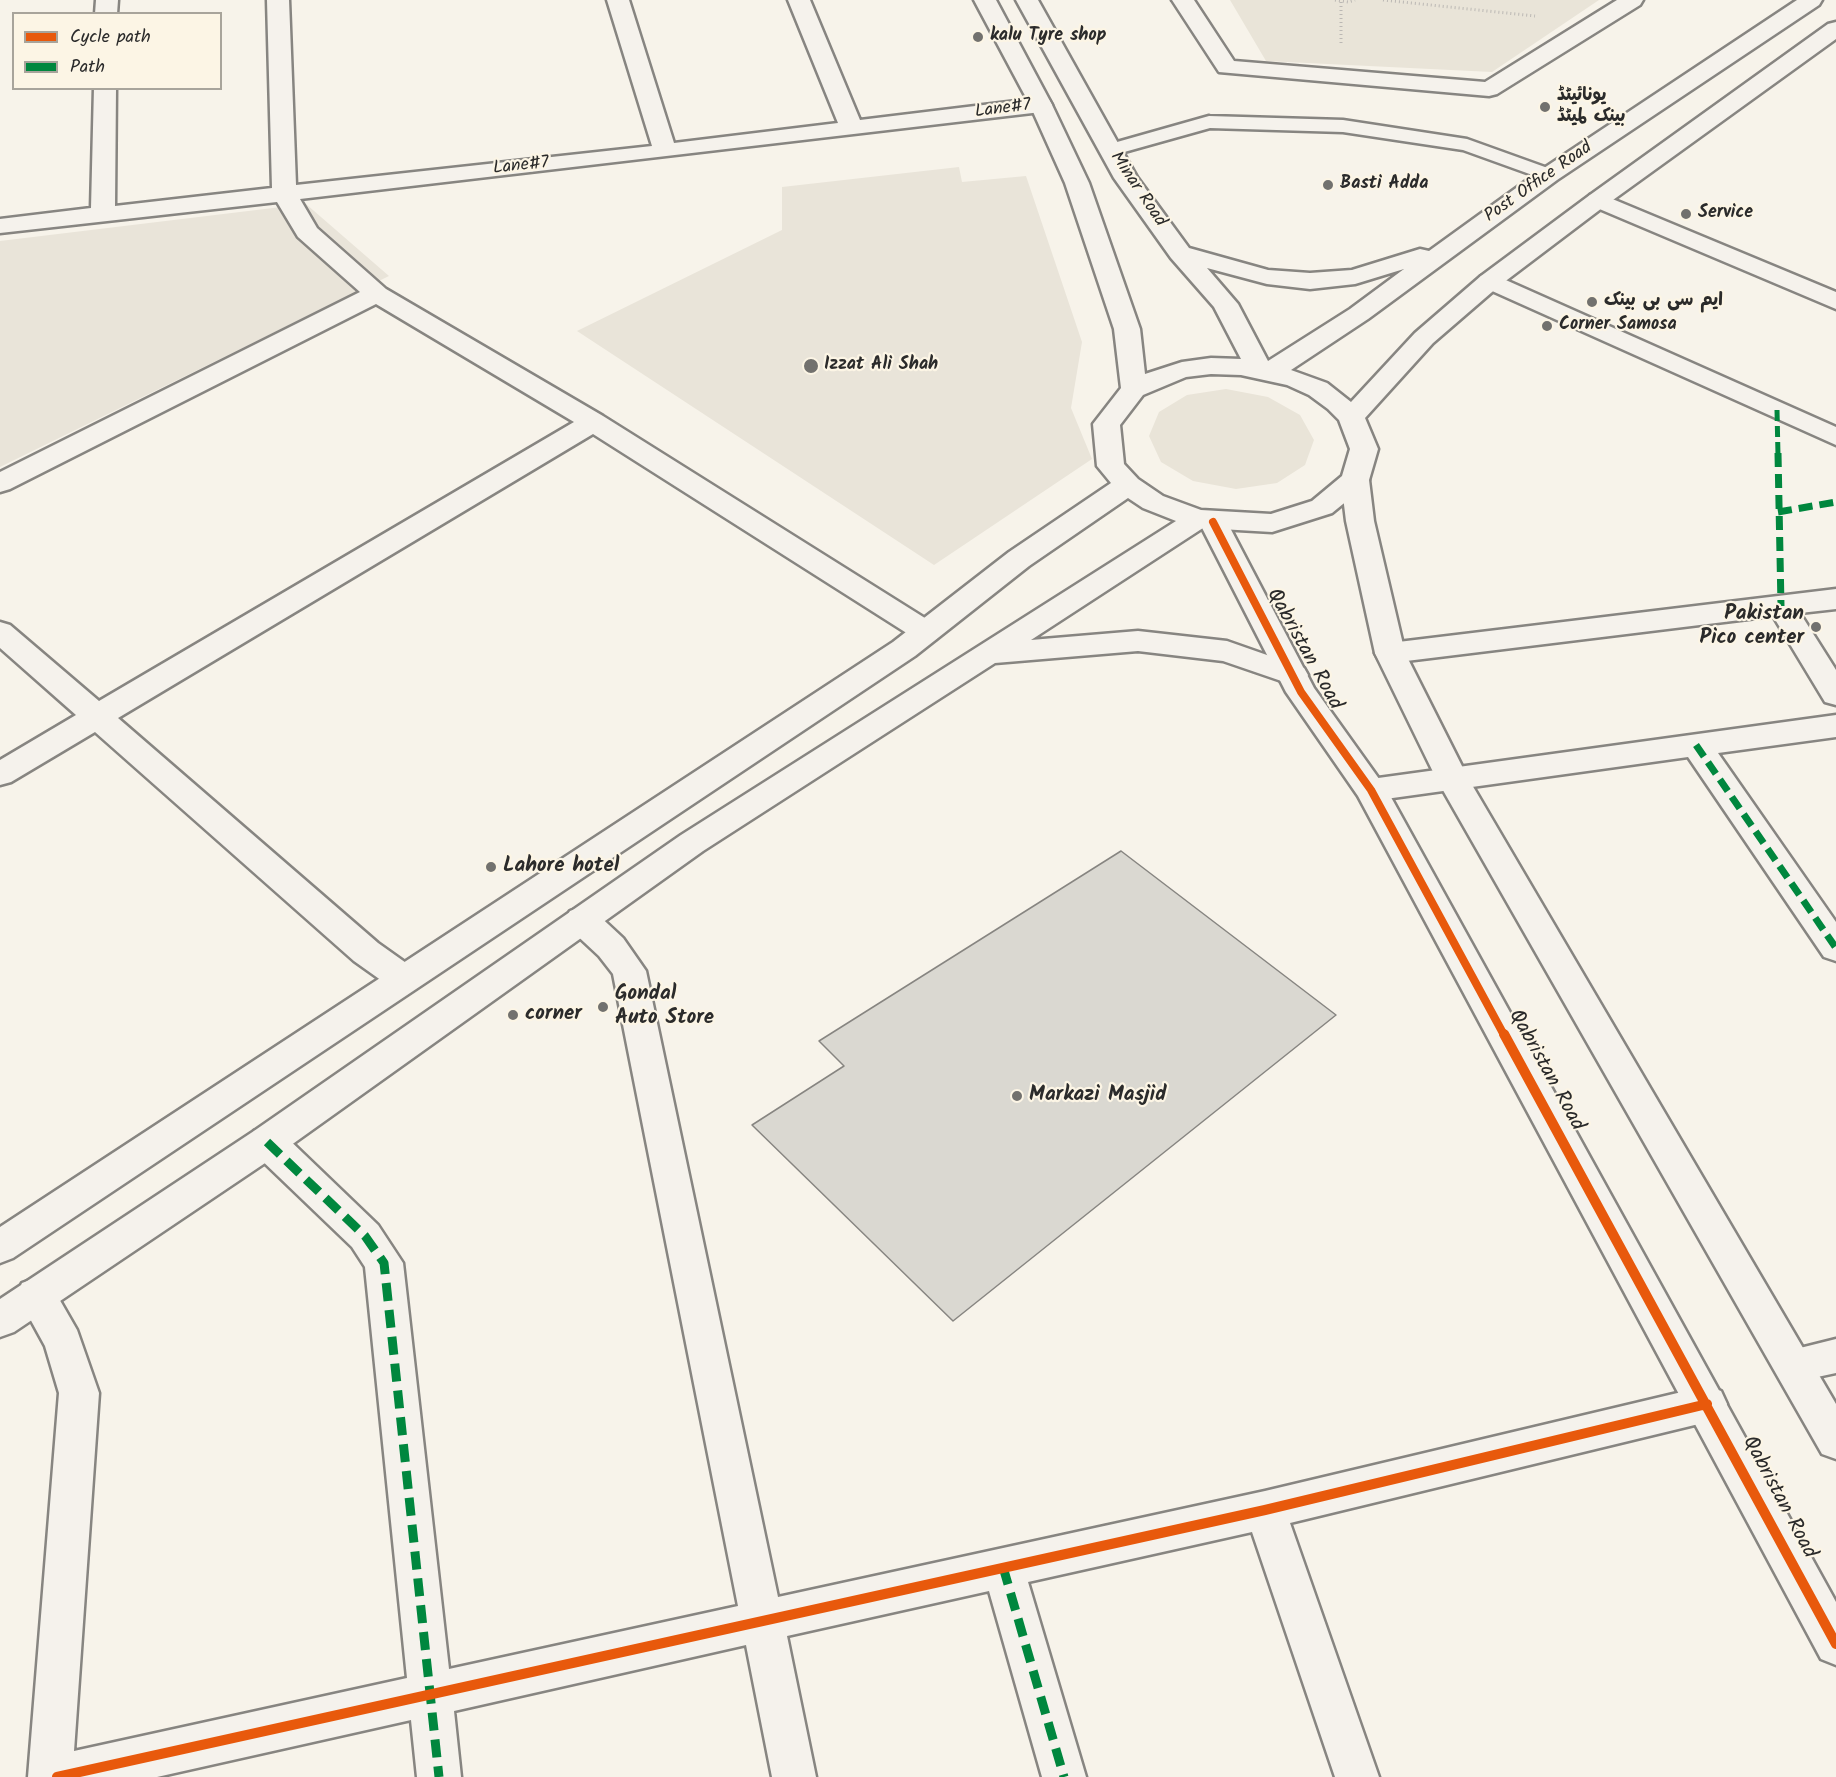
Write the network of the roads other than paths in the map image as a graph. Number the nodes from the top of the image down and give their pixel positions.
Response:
1 (278, 0) edge
2 (618, 0) edge
3 (799, 0) edge
4 (985, 0) edge
5 (1028, 0) edge
6 (1183, 0) edge
7 (1632, 0) edge
8 (1811, 0) edge
9 (1836, 29) edge
10 (105, 90) edge
11 (1041, 105) junction
12 (852, 128) junction
13 (1110, 150) junction
14 (665, 151) junction
15 (1549, 175) junction
16 (1102, 181) junction
17 (284, 193) junction
18 (1598, 200) junction
19 (103, 216) junction
20 (0, 226) edge
21 (1456, 241) junction
22 (1180, 253) junction
23 (1490, 281) junction
24 (377, 294) junction
25 (1836, 301) edge
26 (1265, 371) junction
27 (1134, 389) junction
28 (1351, 417) junction
29 (593, 422) junction
30 (1836, 437) edge
31 (1355, 480) junction
32 (0, 483) edge
33 (1128, 485) junction
34 (1206, 520) junction
35 (1836, 599) edge
36 (1781, 606) junction
37 (0, 632) edge
38 (926, 632) junction
39 (1390, 653) junction
40 (987, 654) junction
41 (1293, 675) junction
42 (1836, 695) edge
43 (98, 716) junction
44 (1836, 726) edge
45 (1696, 745) junction
46 (0, 774) edge
47 (1452, 778) junction
48 (1371, 790) junction
49 (582, 920) junction
50 (1836, 948) edge
51 (404, 979) junction
52 (267, 1142) junction
53 (0, 1246) edge
54 (36, 1295) junction
55 (0, 1320) edge
56 (1836, 1356) edge
57 (1794, 1365) junction
58 (1707, 1404) junction
59 (1836, 1441) edge
60 (1265, 1510) junction
61 (1003, 1567) junction
62 (762, 1620) junction
63 (1836, 1644) edge
64 (431, 1693) junction
65 (50, 1777) edge
66 (57, 1777) edge
67 (439, 1777) edge
68 (794, 1777) edge
69 (1064, 1777) edge
70 (1357, 1777) edge

1 - 17 street
2 - 14 street
3 - 12 street
4 - 11 street, Minar Road
5 - 13 street, Minar Road
6 - 7 street
8 - 15 street, Post Office Road
9 - 18 street
10 - 19 street
11 - 12 street, Lane#7
11 - 16 street, Minar Road
12 - 14 street, Lane#7
13 - 15 lane
13 - 16 street, Minar Road
14 - 17 street, Lane#7
15 - 21 street, Post Office Road
16 - 22 street, Minar Road
16 - 27 street, Minar Road
17 - 19 street, Lane#7
17 - 24 street
18 - 23 street
18 - 25 street
19 - 20 street, Lane#7
21 - 22 street
21 - 26 street, Post Office Road
22 - 26 street, Minar Road
23 - 28 street
23 - 30 street
24 - 29 street
24 - 32 street
26 - 27 street
26 - 28 street
27 - 33 street
28 - 31 street
29 - 38 street
29 - 43 street
31 - 34 street
31 - 39 street
33 - 34 street
33 - 38 street
34 - 40 street
34 - 41 street, Qabristan Road
35 - 36 street
36 - 39 street
36 - 42 street
37 - 43 street
38 - 51 street
39 - 47 street
40 - 41 street
40 - 49 street
41 - 48 street, Qabristan Road
43 - 46 street
43 - 51 street
44 - 45 street
45 - 47 street
45 - 50 street
47 - 48 street
47 - 57 street
48 - 58 street, Qabristan Road
49 - 52 street
49 - 62 street
51 - 53 street
52 - 54 street
52 - 64 street
54 - 55 street
54 - 65 street
56 - 57 street
57 - 59 street
58 - 60 street
58 - 63 street, Qabristan Road
60 - 61 street
60 - 70 street
61 - 62 street
61 - 69 street
62 - 64 street
62 - 68 street
64 - 66 street
64 - 67 street

